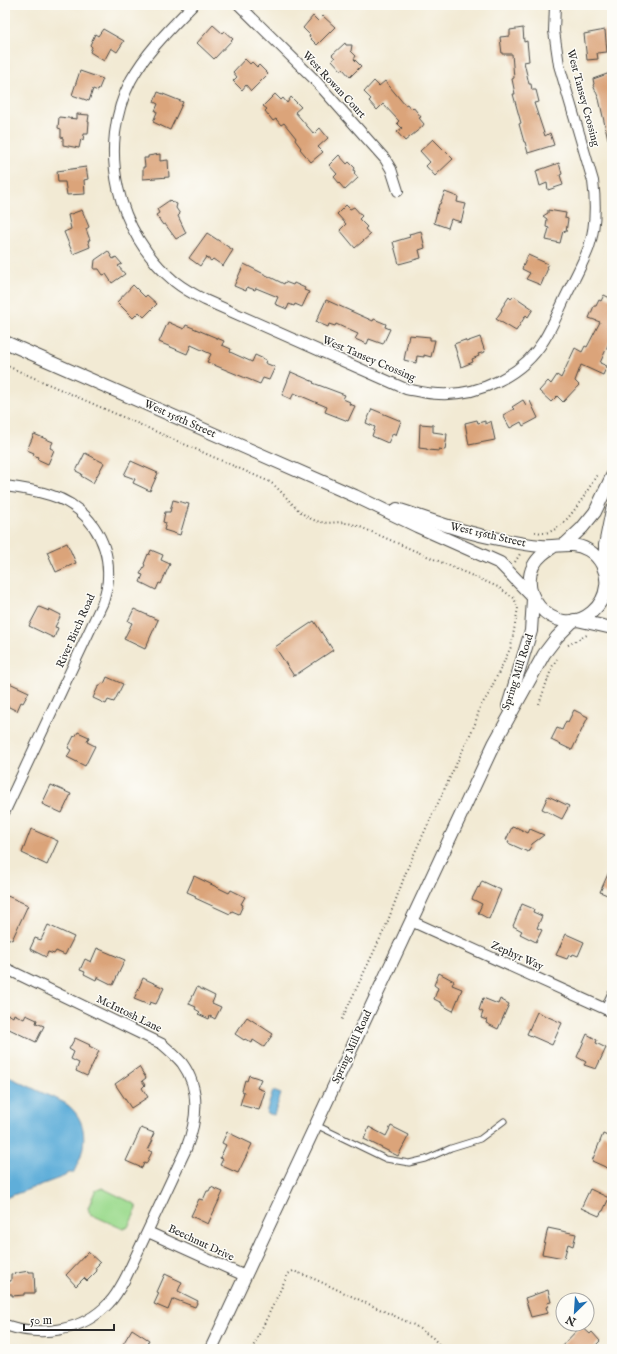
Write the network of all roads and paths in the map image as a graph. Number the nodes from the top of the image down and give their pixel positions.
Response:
1 (193, 5) edge
2 (238, 5) edge
3 (555, 5) edge
4 (398, 191) dead end
5 (5, 342) edge
6 (5, 365) edge
7 (597, 475) dead end
8 (612, 476) edge
9 (5, 486) edge
10 (356, 496) junction
11 (612, 510) edge
12 (530, 532) dead end
13 (565, 544) junction
14 (553, 547) junction
15 (607, 576) edge
16 (533, 598) junction
17 (575, 620) junction
18 (612, 628) edge
19 (588, 635) dead end
20 (567, 645) dead end
21 (558, 656) dead end
22 (539, 704) dead end
23 (494, 744) junction
24 (8, 799) edge
25 (5, 812) edge
26 (411, 921) junction
27 (5, 968) edge
28 (612, 996) edge
29 (609, 1011) edge
30 (341, 1021) dead end
31 (504, 1121) dead end
32 (316, 1125) junction
33 (148, 1232) junction
34 (245, 1276) junction
35 (5, 1325) edge
36 (211, 1349) edge
37 (252, 1349) edge
38 (443, 1349) edge

1 - 3 street, West Tansey Crossing
2 - 4 street, West Rowan Court
5 - 10 street, West 156th Street
6 - 30 path
7 - 12 path
8 - 13 street
9 - 24 street, River Birch Road
10 - 14 street, West 156th Street
10 - 16 street, West 156th Street
11 - 15 street
13 - 14 street
13 - 15 street
14 - 16 street
15 - 17 street
16 - 17 street
16 - 23 street, Spring Mill Road
17 - 18 street
17 - 23 street, Spring Mill Road
19 - 20 path
21 - 22 path
23 - 26 street, Spring Mill Road
24 - 25 street, River Birch Road
26 - 29 street, Zephyr Way
26 - 32 street, Spring Mill Road
27 - 33 street, McIntosh Lane
28 - 29 street
31 - 32 lane
32 - 34 street, Spring Mill Road
33 - 34 street, Beechnut Drive
33 - 35 street, McIntosh Lane
34 - 36 street, Spring Mill Road
37 - 38 path

